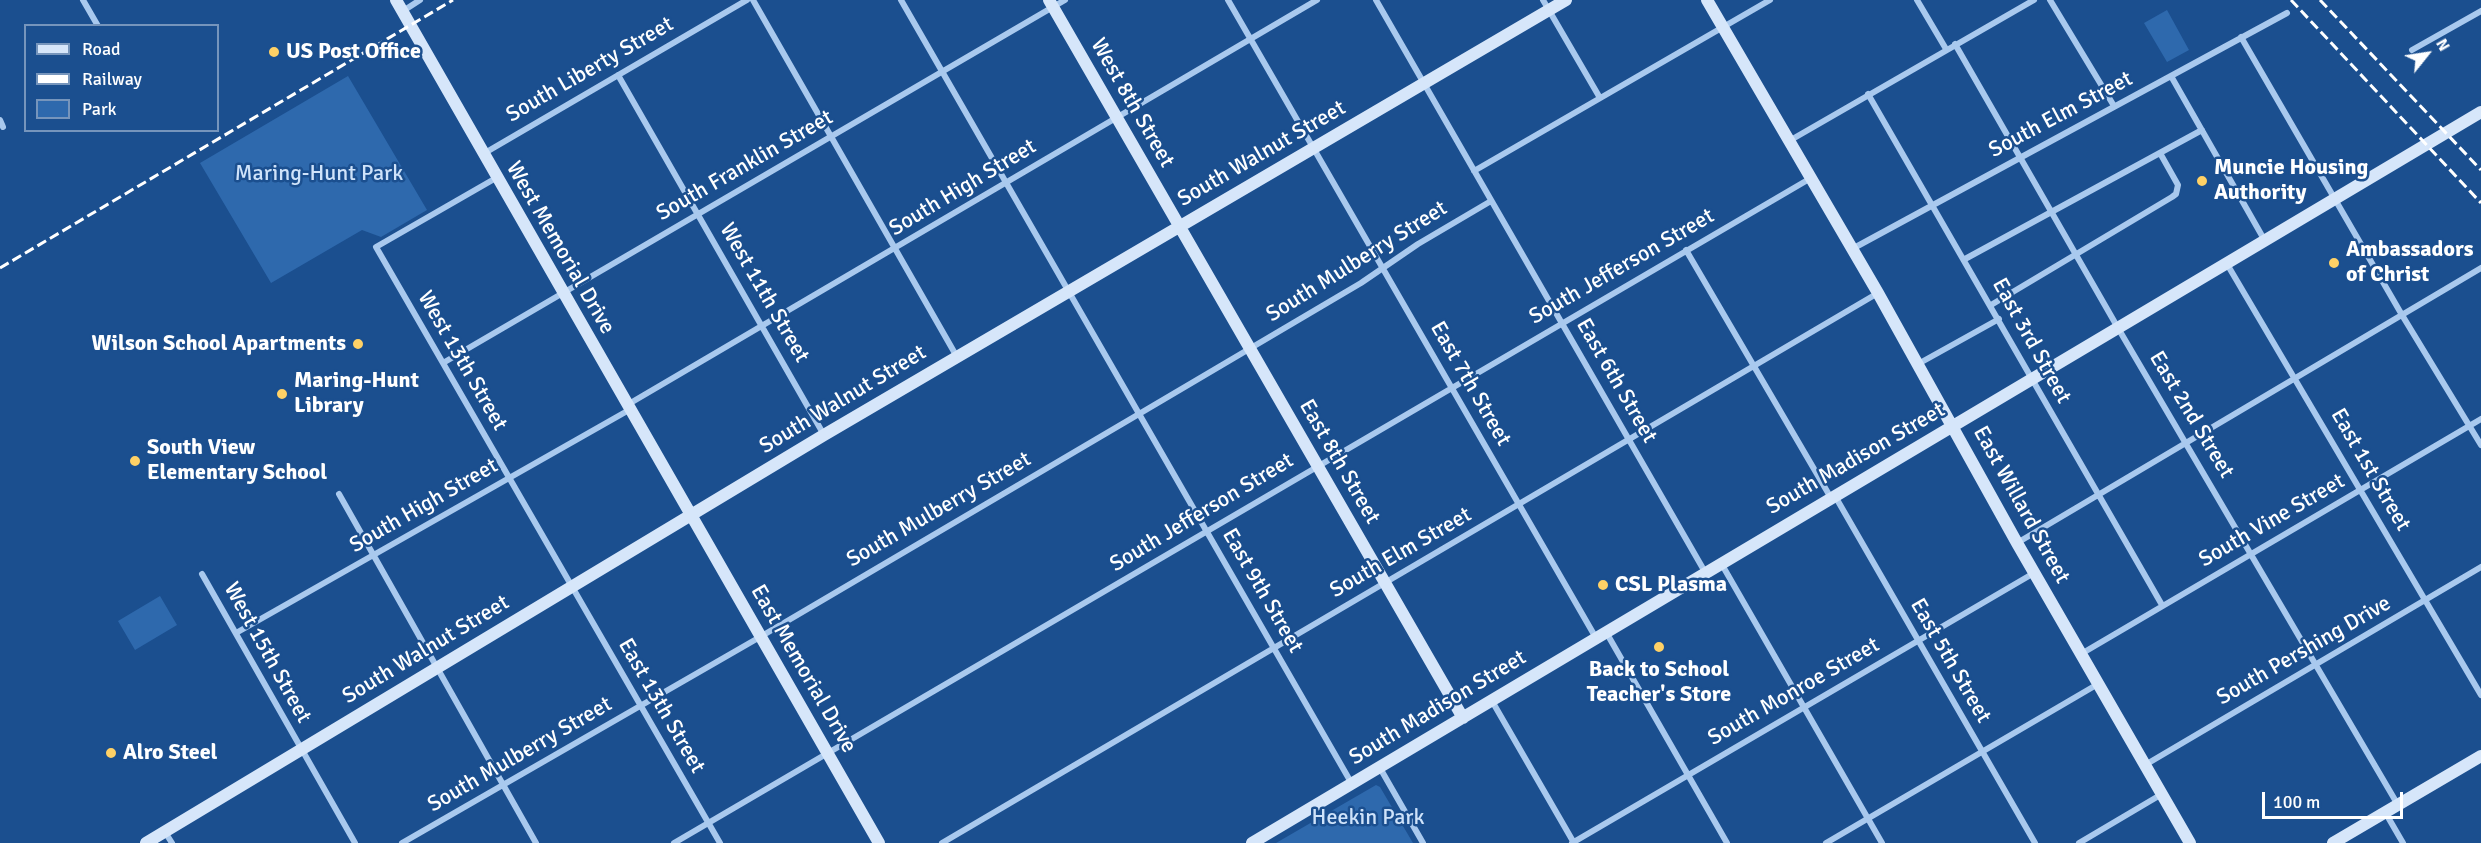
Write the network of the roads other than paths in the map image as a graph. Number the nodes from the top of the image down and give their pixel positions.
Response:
1 (83, 0) edge
2 (396, 0) edge
3 (420, 0) edge
4 (747, 0) edge
5 (753, 0) edge
6 (901, 0) edge
7 (1065, 0) edge
8 (1228, 0) edge
9 (1317, 0) edge
10 (1376, 0) edge
11 (1566, 0) edge
12 (1707, 0) edge
13 (1770, 0) edge
14 (1917, 0) edge
15 (2034, 0) edge
16 (2050, 0) edge
17 (1051, 4) edge
18 (1546, 5) edge
19 (2481, 11) edge
20 (402, 12) junction
21 (2287, 13) dead end
22 (97, 24) edge
23 (1723, 27) junction
24 (2241, 37) junction
25 (1250, 39) junction
26 (1955, 44) junction
27 (1946, 49) junction
28 (2412, 50) dead end
29 (942, 72) junction
30 (618, 75) junction
31 (2171, 76) junction
32 (1424, 84) junction
33 (1868, 94) junction
34 (1600, 98) junction
35 (2114, 106) junction
36 (2481, 112) edge
37 (1117, 118) junction
38 (2202, 130) junction
39 (831, 137) junction
40 (1790, 141) junction
41 (1313, 148) junction
42 (2160, 153) junction
43 (483, 154) junction
44 (2020, 157) junction
45 (1474, 171) junction
46 (496, 178) junction
47 (1811, 178) junction
48 (1006, 183) junction
49 (2335, 200) junction
50 (1491, 201) junction
51 (1933, 204) junction
52 (2052, 213) junction
53 (698, 214) junction
54 (1179, 227) junction
55 (2265, 241) junction
56 (895, 249) junction
57 (1852, 249) junction
58 (1686, 250) junction
59 (2076, 254) junction
60 (1965, 259) junction
61 (2227, 264) junction
62 (2481, 268) edge
63 (1382, 269) junction
64 (1068, 292) junction
65 (1878, 292) junction
66 (563, 294) junction
67 (1991, 306) junction
68 (2402, 315) junction
69 (1999, 319) junction
70 (1562, 323) junction
71 (762, 326) junction
72 (2118, 328) junction
73 (1249, 349) junction
74 (957, 357) junction
75 (443, 363) junction
76 (1918, 364) junction
77 (1754, 366) junction
78 (2032, 379) junction
79 (2296, 379) junction
80 (1451, 389) junction
81 (628, 407) junction
82 (1139, 414) junction
83 (2481, 419) edge
84 (1953, 425) junction
85 (2470, 425) junction
86 (824, 435) junction
87 (1629, 440) junction
88 (2187, 443) junction
89 (2481, 445) edge
90 (1316, 467) junction
91 (510, 478) junction
92 (2360, 490) junction
93 (339, 494) dead end
94 (2098, 495) junction
95 (1833, 497) junction
96 (1518, 505) junction
97 (691, 515) junction
98 (1208, 532) junction
99 (2017, 543) junction
100 (2251, 554) junction
101 (374, 555) junction
102 (1720, 563) junction
103 (2481, 567) edge
104 (1705, 572) junction
105 (2034, 572) junction
106 (202, 574) dead end
107 (1385, 583) junction
108 (572, 587) junction
109 (2426, 600) junction
110 (2162, 605) junction
111 (236, 633) junction
112 (1601, 635) junction
113 (760, 637) junction
114 (1917, 640) junction
115 (1275, 648) junction
116 (2081, 654) junction
117 (2316, 664) junction
118 (437, 667) junction
119 (2098, 684) junction
120 (2481, 696) edge
121 (1492, 701) junction
122 (640, 706) junction
123 (1804, 707) junction
124 (1462, 718) junction
125 (301, 750) junction
126 (1981, 751) junction
127 (827, 754) junction
128 (2481, 756) edge
129 (2145, 765) junction
130 (1379, 767) junction
131 (1688, 775) junction
132 (1352, 784) junction
133 (504, 785) junction
134 (2162, 794) junction
135 (2397, 805) junction
136 (2385, 812) junction
137 (1867, 819) junction
138 (708, 823) junction
139 (165, 831) junction
140 (146, 843) edge
141 (172, 843) edge
142 (355, 843) edge
143 (402, 843) edge
144 (536, 843) edge
145 (674, 843) edge
146 (720, 843) edge
147 (879, 843) edge
148 (942, 843) edge
149 (1252, 843) edge
150 (1424, 843) edge
151 (1573, 843) edge
152 (1727, 843) edge
153 (1826, 843) edge
154 (1882, 843) edge
155 (2035, 843) edge
156 (2079, 843) edge
157 (2190, 843) edge
158 (2333, 843) edge
159 (2403, 843) edge

1 - 22 street
2 - 20 main road, West Memorial Drive
3 - 20 street
4 - 30 street, South Liberty Street
5 - 39 street
6 - 29 street, East 9th Street
7 - 17 street, South Franklin Street
8 - 25 street, East 7th Street
9 - 25 street, South High Street
10 - 32 street, East 6th Street
11 - 18 main road, South Walnut Street
12 - 23 main road, East Willard Street
13 - 23 street
14 - 27 street
15 - 26 street
16 - 35 street
17 - 29 street, South Franklin Street
17 - 37 main road, West 8th Street
18 - 32 main road, South Walnut Street
18 - 34 street
19 - 28 street
20 - 43 main road, West Memorial Drive
21 - 24 street, South Elm Street
23 - 34 street
23 - 40 main road, East Willard Street
24 - 31 street, South Elm Street
24 - 49 street
25 - 37 street, South High Street
25 - 41 street, East 7th Street
26 - 27 street
26 - 44 street, East 2nd Street
27 - 33 street
29 - 39 street, South Franklin Street
29 - 48 street, East 9th Street
30 - 43 street, South Liberty Street
30 - 53 street, West 11th Street
31 - 35 street, South Elm Street
31 - 38 street
32 - 41 main road, South Walnut Street
32 - 45 street, East 6th Street
33 - 40 street
33 - 51 street, East 3rd Street
34 - 45 street
35 - 44 street, South Elm Street
36 - 49 main road, South Madison Street
37 - 48 street, South High Street
37 - 54 main road, West 8th Street
38 - 42 street
38 - 55 street
39 - 53 street, South Franklin Street
39 - 56 street
40 - 47 main road, East Willard Street
41 - 54 main road, South Walnut Street
41 - 63 street, East 7th Street
42 - 52 street
42 - 59 street
43 - 46 main road, West Memorial Drive
44 - 51 street, South Elm Street
44 - 52 street, East 2nd Street
45 - 50 street, East 6th Street
46 - 66 main road, West Memorial Drive
46 - 75 street, West 13th Street
47 - 57 main road, East Willard Street
47 - 58 street, South Jefferson Street
48 - 56 street, South High Street
48 - 64 street, East 9th Street
49 - 55 main road, South Madison Street
49 - 68 street
50 - 63 street, South Mulberry Street
50 - 70 street, East 6th Street
51 - 57 street, South Elm Street
51 - 60 street, East 3rd Street
52 - 59 street, East 2nd Street
52 - 60 street
53 - 66 street, South Franklin Street
53 - 71 street, West 11th Street
54 - 64 main road, South Walnut Street
54 - 73 main road, East 8th Street
55 - 61 main road, South Madison Street
56 - 71 street, South High Street
56 - 74 street
57 - 65 main road, East Willard Street
58 - 70 street, South Jefferson Street
58 - 77 street, East 5th Street
59 - 67 street
59 - 72 street, East 2nd Street
60 - 67 street, East 3rd Street
61 - 72 main road, South Madison Street
61 - 79 street, East 1st Street
62 - 68 street
63 - 73 street, South Mulberry Street
63 - 80 street, East 7th Street
64 - 74 main road, South Walnut Street
64 - 82 street, East 9th Street
65 - 76 main road, East Willard Street
65 - 77 street, South Elm Street
66 - 75 street, South Franklin Street
66 - 81 main road, West Memorial Drive
67 - 69 street, East 3rd Street
68 - 79 street
68 - 85 street
69 - 76 street
69 - 78 street, East 3rd Street
70 - 80 street, South Jefferson Street
70 - 87 street, East 6th Street
71 - 81 street, South High Street
71 - 86 street, West 11th Street
72 - 78 main road, South Madison Street
72 - 88 street, East 2nd Street
73 - 82 street, South Mulberry Street
73 - 90 main road, East 8th Street
74 - 86 main road, South Walnut Street
75 - 91 street, West 13th Street
76 - 84 main road, East Willard Street
77 - 87 street, South Elm Street
77 - 95 street, East 5th Street
78 - 84 main road, South Madison Street
78 - 94 street, East 3rd Street
79 - 88 street
79 - 92 street, East 1st Street
80 - 90 street, South Jefferson Street
80 - 96 street, East 7th Street
81 - 91 street, South High Street
81 - 97 main road, West Memorial Drive
82 - 98 street, East 9th Street
82 - 113 street, South Mulberry Street
83 - 85 street, South Vine Street
84 - 95 main road, South Madison Street
84 - 99 main road, East Willard Street
85 - 89 street
85 - 92 street, South Vine Street
86 - 97 main road, South Walnut Street
87 - 96 street, South Elm Street
87 - 104 street, East 6th Street
88 - 94 street
88 - 100 street, East 2nd Street
90 - 98 street, South Jefferson Street
90 - 107 main road, East 8th Street
91 - 101 street, South High Street
91 - 108 street, West 13th Street
92 - 100 street, South Vine Street
92 - 109 street, East 1st Street
93 - 101 street
94 - 99 street
94 - 110 street, East 3rd Street
95 - 102 main road, South Madison Street
95 - 114 street, East 5th Street
96 - 107 street, South Elm Street
96 - 112 street, East 7th Street
97 - 108 main road, South Walnut Street
97 - 113 main road, East Memorial Drive
98 - 115 street, East 9th Street
98 - 127 street, South Jefferson Street
99 - 105 main road, East Willard Street
100 - 110 street, South Vine Street
100 - 117 street, East 2nd Street
101 - 111 street, South High Street
101 - 118 street
102 - 104 main road, South Madison Street
102 - 123 street
103 - 109 street, South Pershing Drive
104 - 112 main road, South Madison Street
105 - 114 street, South Monroe Street
105 - 116 main road, East Willard Street
106 - 111 street, West 15th Street
107 - 115 street, South Elm Street
107 - 124 main road, East 8th Street
108 - 118 main road, South Walnut Street
108 - 122 street, East 13th Street
109 - 117 street, South Pershing Drive
109 - 120 street, East 1st Street
110 - 116 street, South Vine Street
111 - 125 street, West 15th Street
112 - 121 main road, South Madison Street
112 - 131 street, East 7th Street
113 - 122 street, South Mulberry Street
113 - 127 main road, East Memorial Drive
114 - 123 street, South Monroe Street
114 - 126 street, East 5th Street
115 - 132 street, East 9th Street
115 - 148 street, South Elm Street
116 - 119 main road, East Willard Street
117 - 129 street, South Pershing Drive
117 - 135 street, East 2nd Street
118 - 125 main road, South Walnut Street
118 - 133 street
119 - 126 street
119 - 129 main road, East Willard Street
121 - 124 main road, South Madison Street
121 - 151 street
122 - 133 street, South Mulberry Street
122 - 138 street, East 13th Street
123 - 131 street, South Monroe Street
123 - 137 street
124 - 130 main road, South Madison Street
125 - 139 main road, South Walnut Street
125 - 142 street, West 15th Street
126 - 137 street
126 - 155 street, East 5th Street
127 - 138 street, South Jefferson Street
127 - 147 main road, East Memorial Drive
128 - 135 main road
129 - 134 main road, East Willard Street
130 - 132 main road, South Madison Street
130 - 150 street
131 - 151 street, South Monroe Street
131 - 152 street, East 7th Street
132 - 149 main road, South Madison Street
133 - 143 street, South Mulberry Street
133 - 144 street
134 - 156 street
134 - 157 main road, East Willard Street
135 - 136 main road
136 - 158 main road
136 - 159 street
137 - 153 street
137 - 154 street
138 - 145 street, South Jefferson Street
138 - 146 street, East 13th Street
139 - 140 main road, South Walnut Street
139 - 141 street

